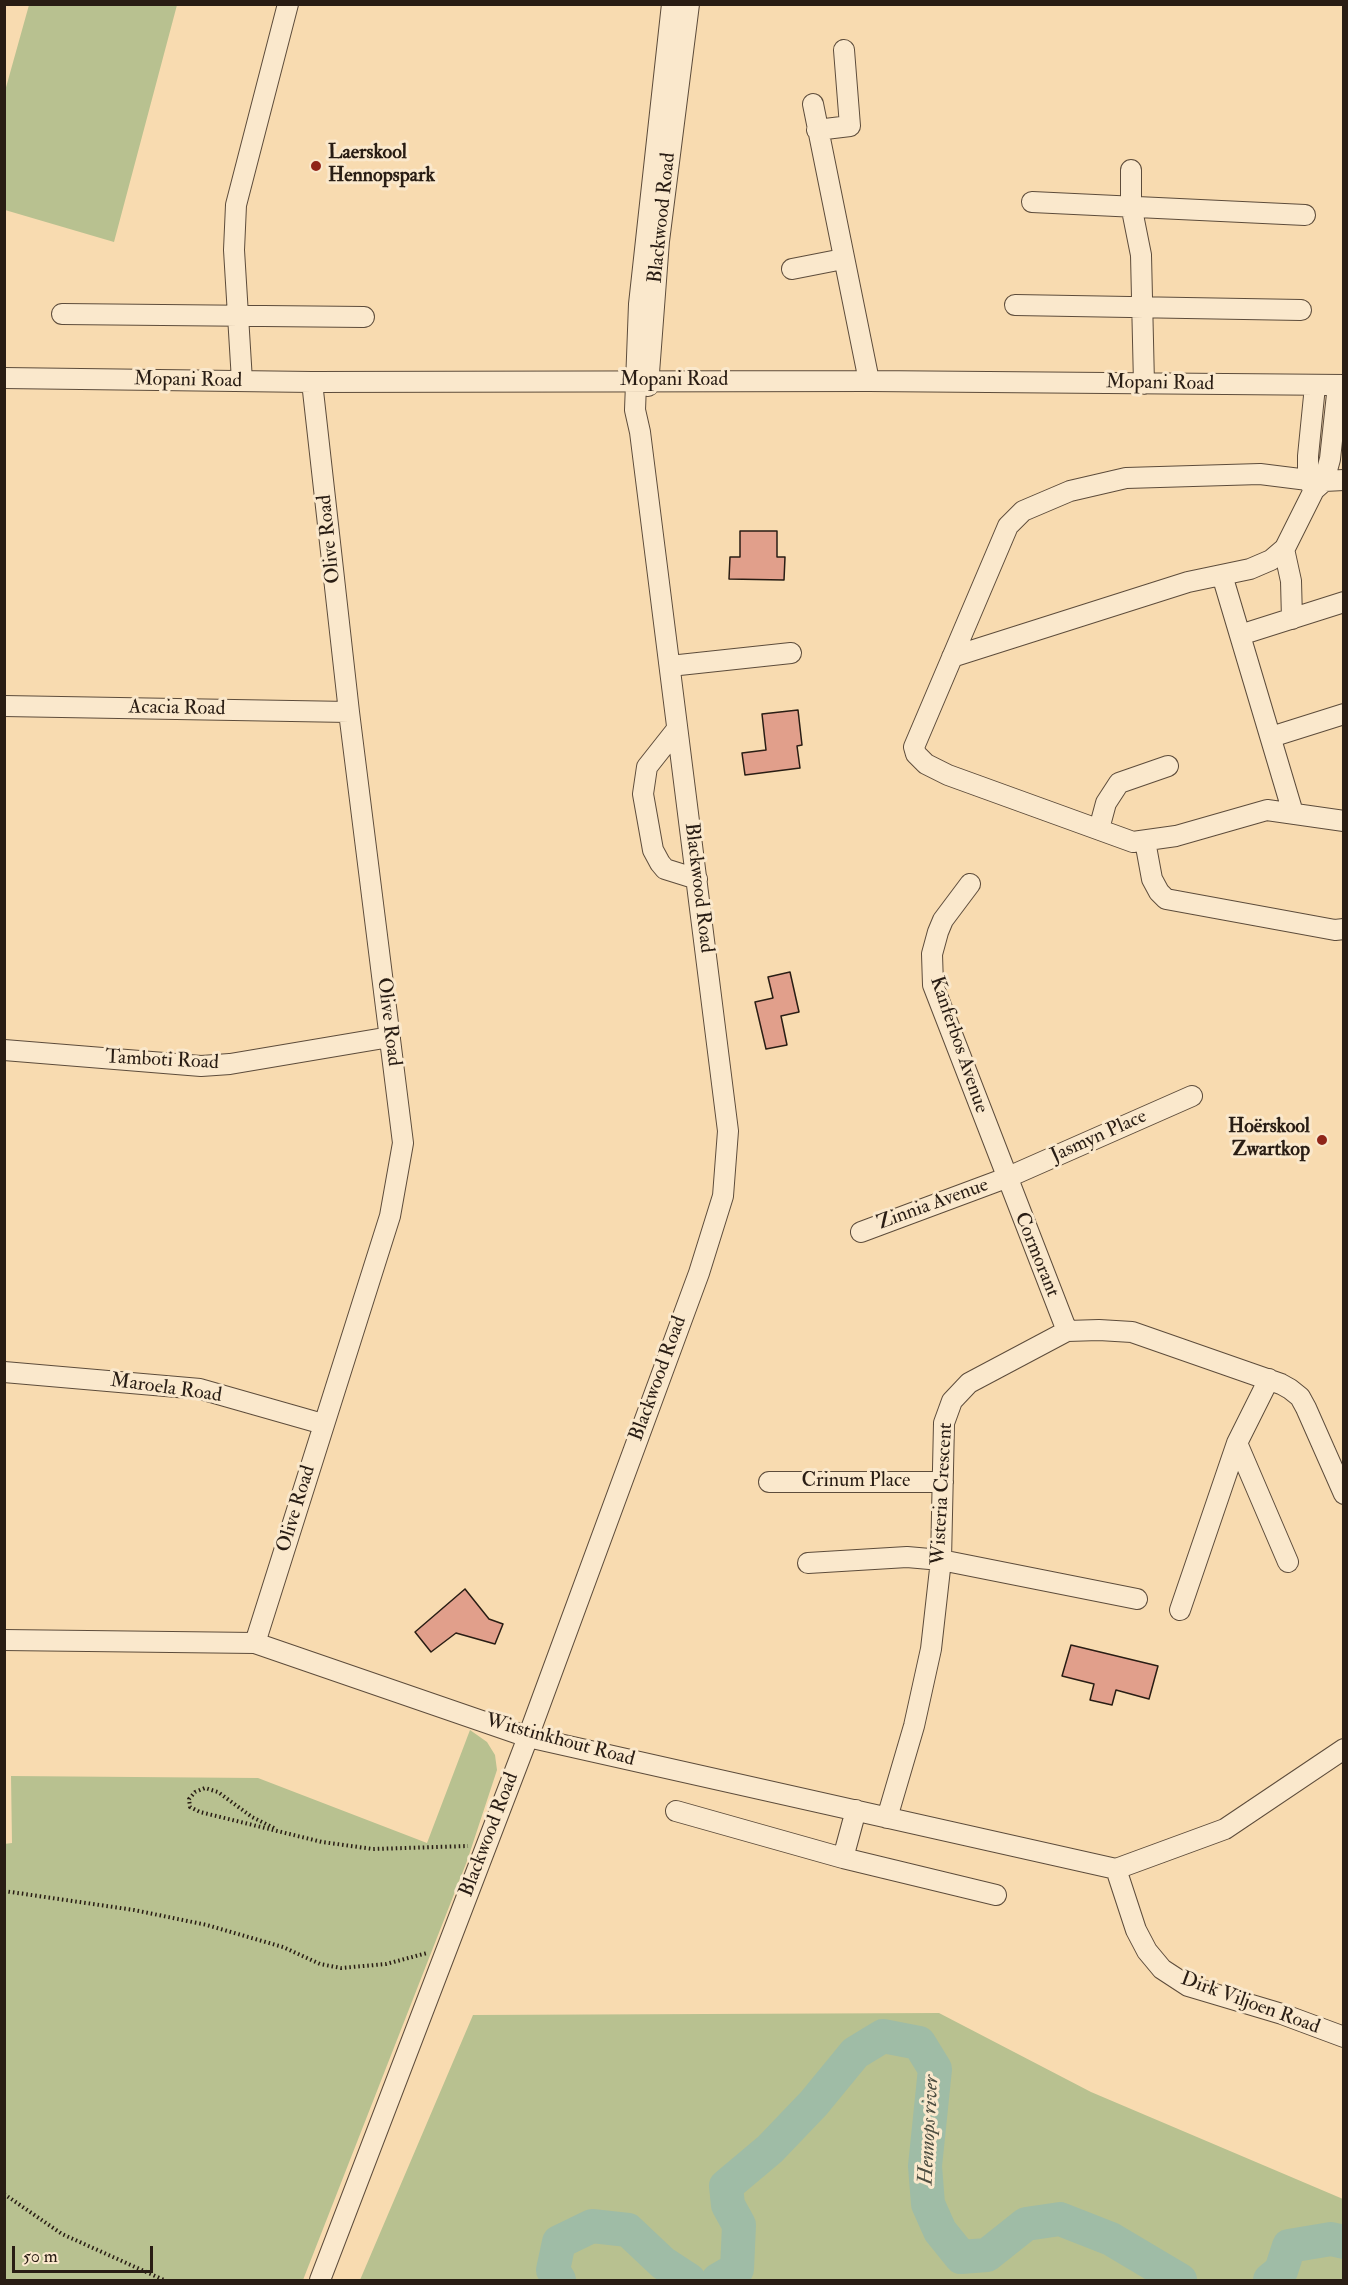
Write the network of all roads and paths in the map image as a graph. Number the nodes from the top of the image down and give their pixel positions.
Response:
1 (288, 4) edge
2 (672, 4) edge
3 (689, 4) edge
4 (844, 50) dead end
5 (813, 104) dead end
6 (817, 130) junction
7 (1131, 170) dead end
8 (1032, 202) dead end
9 (1131, 205) junction
10 (1305, 215) dead end
11 (843, 259) junction
12 (792, 269) dead end
13 (1015, 305) dead end
14 (1142, 308) junction
15 (1301, 310) dead end
16 (62, 314) dead end
17 (238, 317) junction
18 (364, 317) dead end
19 (4, 378) edge
20 (242, 381) junction
21 (642, 381) junction
22 (868, 381) junction
23 (312, 382) junction
24 (1144, 384) junction
25 (1341, 385) edge
26 (1316, 386) junction
27 (1344, 480) edge
28 (1315, 484) junction
29 (1284, 549) junction
30 (1222, 575) junction
31 (1344, 602) edge
32 (1292, 618) junction
33 (1240, 635) junction
34 (791, 653) dead end
35 (952, 657) junction
36 (670, 666) junction
37 (4, 706) edge
38 (349, 712) junction
39 (1344, 714) edge
40 (677, 729) junction
41 (1270, 737) junction
42 (1168, 766) dead end
43 (1293, 813) junction
44 (1344, 821) edge
45 (1098, 829) junction
46 (1145, 841) junction
47 (697, 879) junction
48 (970, 884) dead end
49 (1344, 929) edge
50 (390, 1037) junction
51 (4, 1050) edge
52 (1192, 1095) dead end
53 (1006, 1178) junction
54 (861, 1232) dead end
55 (1066, 1331) junction
56 (4, 1372) edge
57 (1269, 1379) junction
58 (323, 1424) junction
59 (1237, 1443) junction
60 (769, 1482) dead end
61 (943, 1482) junction
62 (1344, 1494) edge
63 (940, 1560) junction
64 (1288, 1562) dead end
65 (808, 1563) dead end
66 (1137, 1599) dead end
67 (1180, 1610) dead end
68 (4, 1641) edge
69 (255, 1643) junction
70 (528, 1737) junction
71 (1344, 1749) edge
72 (856, 1810) junction
73 (676, 1811) dead end
74 (887, 1818) junction
75 (274, 1828) junction
76 (487, 1843) junction
77 (843, 1858) junction
78 (1116, 1869) junction
79 (4, 1891) edge
80 (996, 1895) dead end
81 (447, 1948) junction
82 (1344, 2037) edge
83 (4, 2194) edge
84 (164, 2280) edge
85 (320, 2280) edge

1 - 17 street
2 - 21 street, Blackwood Road
3 - 21 street, Blackwood Road
4 - 6 street
5 - 6 street
6 - 11 street
7 - 9 street
8 - 9 street
9 - 10 street
9 - 14 street
11 - 12 street
11 - 22 street
13 - 14 street
14 - 15 street
14 - 24 street
16 - 17 street
17 - 18 street
17 - 20 street
19 - 20 street, Mopani Road
20 - 23 street, Mopani Road
21 - 22 street, Mopani Road
21 - 23 street, Mopani Road
21 - 36 street, Blackwood Road
22 - 24 street, Mopani Road
23 - 38 street, Olive Road
24 - 26 street, Mopani Road
25 - 26 street, Mopani Road
25 - 28 street
26 - 28 street
27 - 28 street
28 - 29 street
28 - 35 street
29 - 30 street
29 - 32 street
30 - 33 street
30 - 35 street
31 - 32 street
32 - 33 street
33 - 41 street
34 - 36 street
35 - 45 street
36 - 40 street, Blackwood Road
37 - 38 street, Acacia Road
38 - 50 street, Olive Road
39 - 41 street
40 - 47 street, Blackwood Road
40 - 47 street
41 - 43 street
42 - 45 street
43 - 44 street
43 - 46 street
45 - 46 street
46 - 49 street
47 - 70 street, Blackwood Road
48 - 53 street, Kanferbos Avenue
50 - 51 street, Tamboti Road
50 - 58 street, Olive Road
52 - 53 street, Jasmyn Place
53 - 54 street, Zinnia Avenue
53 - 55 street, Cormorant
55 - 57 street, Wisteria Crescent
55 - 61 street, Wisteria Crescent
56 - 58 street, Maroela Road
57 - 59 street
57 - 62 street, Wisteria Crescent
58 - 69 street, Olive Road
59 - 64 street
59 - 67 street
60 - 61 street, Crinum Place
61 - 63 street, Wisteria Crescent
63 - 65 street
63 - 66 street
63 - 74 street, Wisteria Crescent
68 - 69 street, Witstinkhout Road
69 - 70 street, Witstinkhout Road
70 - 72 street, Witstinkhout Road
70 - 76 street, Blackwood Road
71 - 78 street
72 - 74 street, Witstinkhout Road
72 - 77 street
73 - 77 street
74 - 78 street, Witstinkhout Road
75 - 75 path
75 - 76 path
76 - 81 street, Blackwood Road
77 - 80 street
78 - 82 street, Dirk Viljoen Road
79 - 81 path
81 - 85 street, Blackwood Road
83 - 84 path

